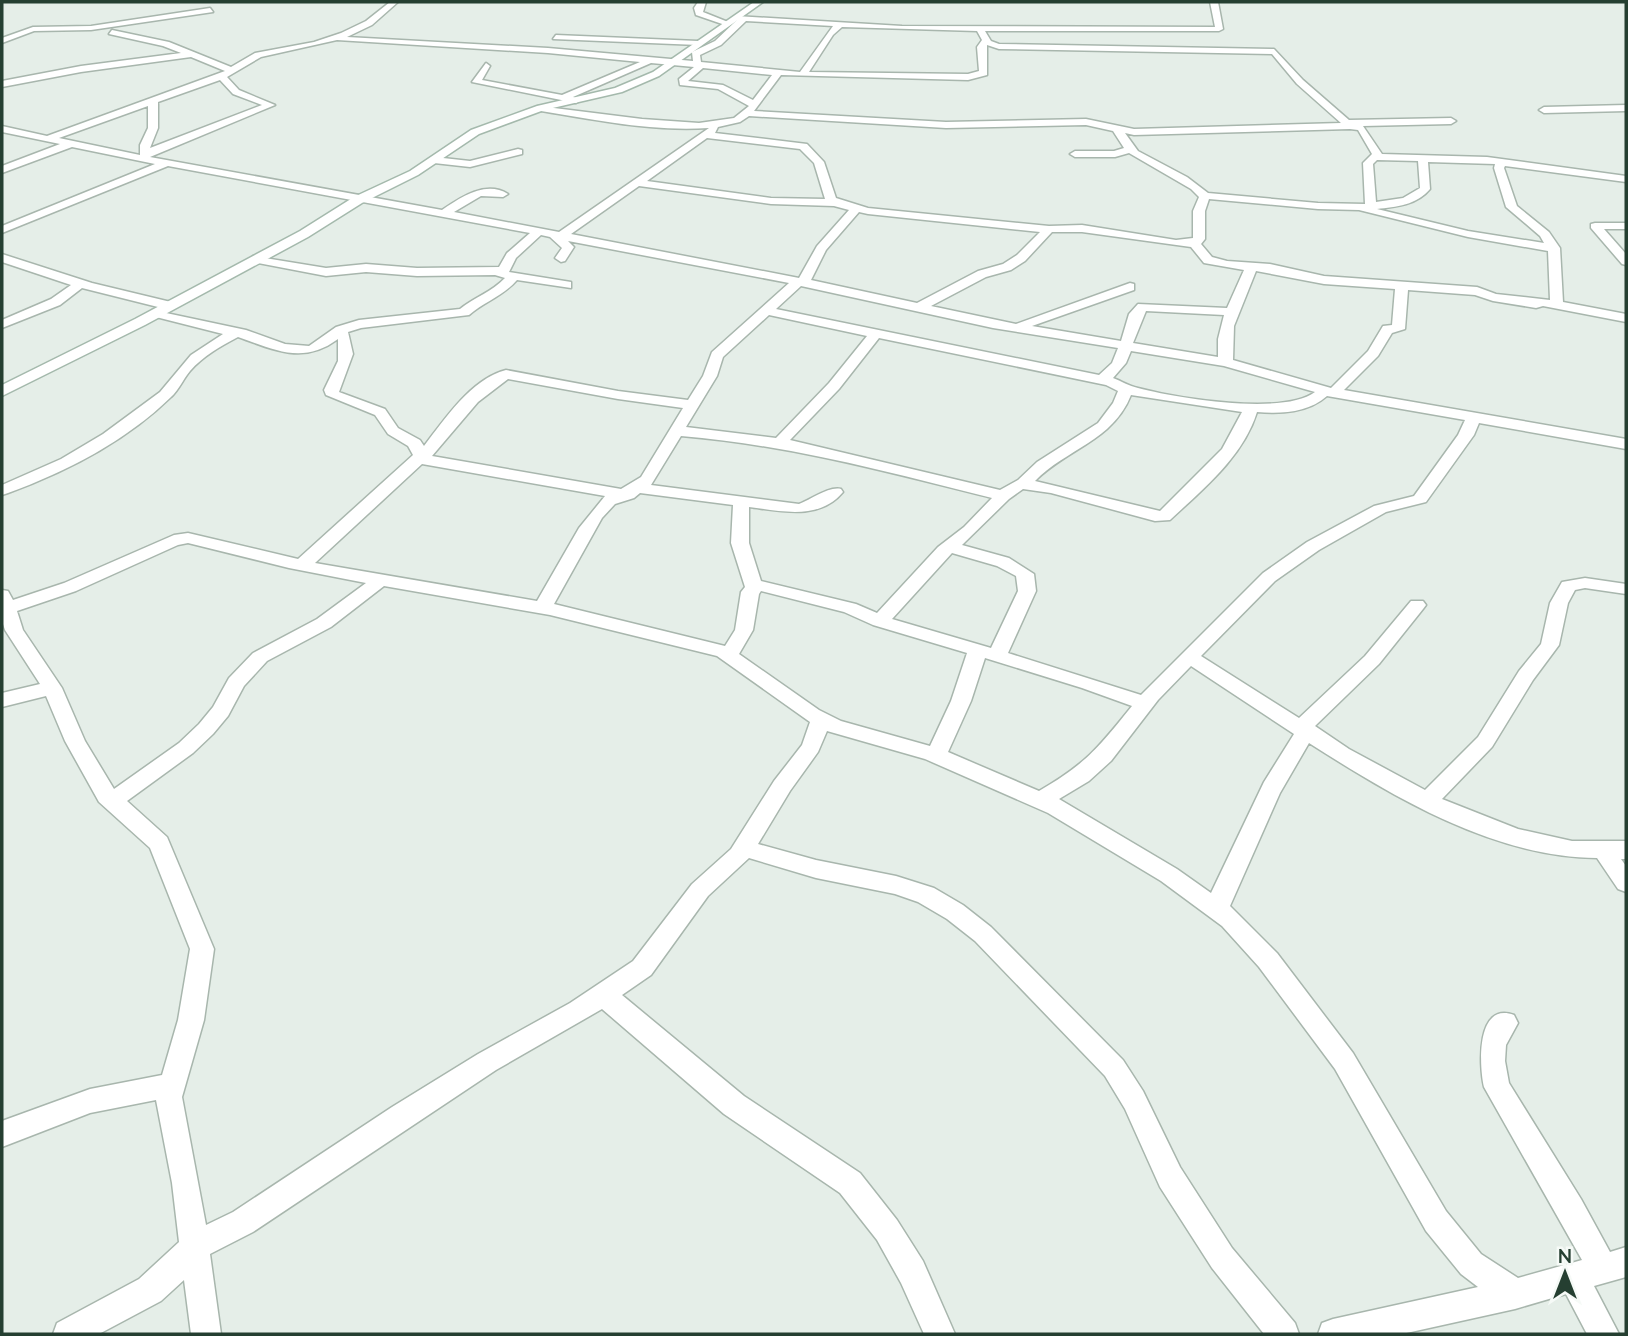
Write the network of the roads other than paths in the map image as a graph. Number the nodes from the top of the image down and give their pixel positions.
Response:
1 (394, 2) edge
2 (702, 2) edge
3 (759, 2) edge
4 (1214, 2) edge
5 (211, 10) dead end
6 (735, 18) junction
7 (839, 25) junction
8 (86, 29) junction
9 (983, 35) junction
10 (549, 36) dead end
11 (335, 39) junction
12 (2, 41) edge
13 (698, 43) junction
14 (193, 54) junction
15 (651, 60) junction
16 (672, 63) junction
17 (700, 64) junction
18 (486, 66) dead end
19 (730, 66) junction
20 (234, 71) junction
21 (779, 72) junction
22 (803, 75) junction
23 (222, 76) junction
24 (2, 84) edge
25 (718, 87) junction
26 (570, 99) junction
27 (153, 100) junction
28 (755, 105) junction
29 (541, 108) junction
30 (1626, 108) edge
31 (1544, 110) dead end
32 (746, 113) junction
33 (1451, 121) dead end
34 (718, 125) junction
35 (1349, 125) junction
36 (2, 129) edge
37 (1118, 130) junction
38 (705, 135) junction
39 (49, 138) junction
40 (73, 143) junction
41 (1130, 149) junction
42 (519, 152) dead end
43 (1075, 154) dead end
44 (145, 157) junction
45 (1379, 157) junction
46 (1423, 158) junction
47 (434, 160) junction
48 (168, 162) junction
49 (1501, 162) junction
50 (2, 170) edge
51 (1626, 179) edge
52 (637, 183) junction
53 (769, 187) dead end
54 (503, 194) dead end
55 (1205, 196) junction
56 (745, 197) junction
57 (358, 200) junction
58 (837, 203) junction
59 (1367, 207) junction
60 (856, 209) junction
61 (444, 214) junction
62 (1626, 226) edge
63 (1049, 229) junction
64 (2, 230) edge
65 (551, 234) junction
66 (1194, 244) junction
67 (1553, 248) junction
68 (2, 258) edge
69 (561, 258) dead end
70 (257, 259) junction
71 (1626, 261) edge
72 (1252, 266) junction
73 (508, 274) junction
74 (800, 282) junction
75 (79, 283) junction
76 (568, 285) dead end
77 (1402, 285) junction
78 (1130, 287) dead end
79 (1557, 305) junction
80 (920, 307) junction
81 (163, 309) junction
82 (768, 311) junction
83 (1232, 312) junction
84 (1626, 318) edge
85 (2, 324) edge
86 (1019, 327) junction
87 (341, 330) junction
88 (237, 332) junction
89 (876, 333) junction
90 (1125, 347) junction
91 (1226, 362) junction
92 (1102, 380) junction
93 (1126, 389) junction
94 (2, 391) edge
95 (1329, 392) junction
96 (692, 405) junction
97 (1251, 407) junction
98 (1474, 416) junction
99 (676, 431) junction
100 (779, 443) junction
101 (1626, 444) edge
102 (421, 458) junction
103 (1023, 484) junction
104 (2, 490) edge
105 (634, 491) junction
106 (835, 492) dead end
107 (1003, 496) junction
108 (741, 501) junction
109 (949, 547) junction
110 (302, 565) junction
111 (380, 581) junction
112 (754, 588) junction
113 (1626, 589) edge
114 (4, 601) edge
115 (1417, 605) dead end
116 (542, 608) junction
117 (880, 621) junction
118 (988, 653) junction
119 (729, 655) junction
120 (1190, 657) junction
121 (52, 688) junction
122 (2, 700) edge
123 (1144, 703) junction
124 (821, 720) junction
125 (1305, 729) junction
126 (936, 756) junction
127 (1041, 800) junction
128 (1428, 800) junction
129 (113, 801) junction
130 (743, 848) junction
131 (1616, 851) edge
132 (1626, 883) edge
133 (1217, 909) junction
134 (604, 995) junction
135 (1505, 1023) dead end
136 (173, 1085) junction
137 (2, 1134) edge
138 (195, 1246) junction
139 (1614, 1265) edge
140 (1572, 1276) junction
141 (1515, 1294) junction
142 (68, 1334) edge
143 (206, 1334) edge
144 (940, 1334) edge
145 (1284, 1334) edge
146 (1333, 1334) edge
147 (1604, 1334) edge

1 - 11 street
2 - 6 street
3 - 6 street
4 - 9 street
5 - 8 street
6 - 7 street
6 - 13 street
6 - 17 street
7 - 9 street
7 - 22 street
8 - 12 street
8 - 14 street
9 - 22 street
9 - 35 street
10 - 13 street
11 - 15 street
11 - 20 street
13 - 16 street
14 - 20 street
14 - 24 street
15 - 16 street
15 - 26 street
16 - 17 street
16 - 26 street
17 - 19 street
17 - 25 street
18 - 26 street
19 - 21 street
19 - 25 street
20 - 23 street
21 - 22 street
21 - 28 street
23 - 27 street
23 - 44 street
25 - 28 street
26 - 29 street
27 - 39 street
27 - 44 street
28 - 32 street
29 - 34 street
29 - 47 street
30 - 31 street
32 - 34 street
32 - 37 street
33 - 35 street
34 - 38 street
35 - 37 street
35 - 45 street
36 - 39 street
37 - 41 street
38 - 52 street
38 - 58 street
39 - 40 street
40 - 44 street
40 - 50 street
41 - 43 street
41 - 55 street
42 - 47 street
44 - 48 street
45 - 46 street
45 - 59 street
46 - 49 street
46 - 59 street
47 - 57 street
48 - 57 street
48 - 64 street
49 - 51 street
49 - 67 street
52 - 56 street
52 - 65 street
53 - 56 street
54 - 61 street
55 - 59 street
55 - 66 street
56 - 58 street
57 - 61 street
57 - 70 street
58 - 60 street
59 - 67 street
60 - 63 street
60 - 74 street
61 - 65 street
62 - 71 street
63 - 66 street
63 - 80 street
65 - 69 street
65 - 73 street
65 - 74 street
66 - 72 street
67 - 79 street
68 - 75 street
70 - 73 street
70 - 81 street
72 - 77 street
72 - 83 street
73 - 76 street
73 - 87 street
74 - 80 street
74 - 82 street
75 - 81 street
75 - 85 street
77 - 79 street
77 - 95 street
78 - 86 street
79 - 84 street
80 - 86 street
81 - 88 street
81 - 94 street
82 - 89 street
82 - 96 street
83 - 90 street
83 - 91 street
86 - 90 street
87 - 88 street
87 - 102 street
88 - 104 street
89 - 92 street
89 - 100 street
90 - 91 street
90 - 92 street
91 - 95 street
92 - 93 street
93 - 97 street
93 - 103 street
95 - 97 street
95 - 98 street
96 - 99 street
96 - 102 street
97 - 103 street
98 - 101 street
98 - 120 street
99 - 100 street
99 - 105 street
100 - 107 street
102 - 105 street
102 - 110 street
103 - 107 street
105 - 108 street
105 - 116 street
106 - 108 street
107 - 109 street
108 - 112 street
109 - 117 street
109 - 118 street
110 - 111 street
110 - 114 street
111 - 116 street
111 - 129 street
112 - 117 street
112 - 119 street
113 - 128 street
114 - 121 street
115 - 125 street
116 - 119 street
117 - 118 street
118 - 123 street
118 - 126 street
119 - 124 street
120 - 123 street
120 - 125 street
121 - 122 street
121 - 129 street
123 - 127 street
124 - 126 street
124 - 130 street
125 - 128 street
125 - 133 street
126 - 127 street
127 - 133 street
128 - 131 street
129 - 136 street
130 - 134 street
130 - 145 street
131 - 132 street
133 - 141 street
134 - 138 street
134 - 144 street
135 - 139 street
136 - 137 street
136 - 138 street
138 - 142 street
138 - 143 street
139 - 140 street
140 - 141 street
140 - 147 street
141 - 146 street

